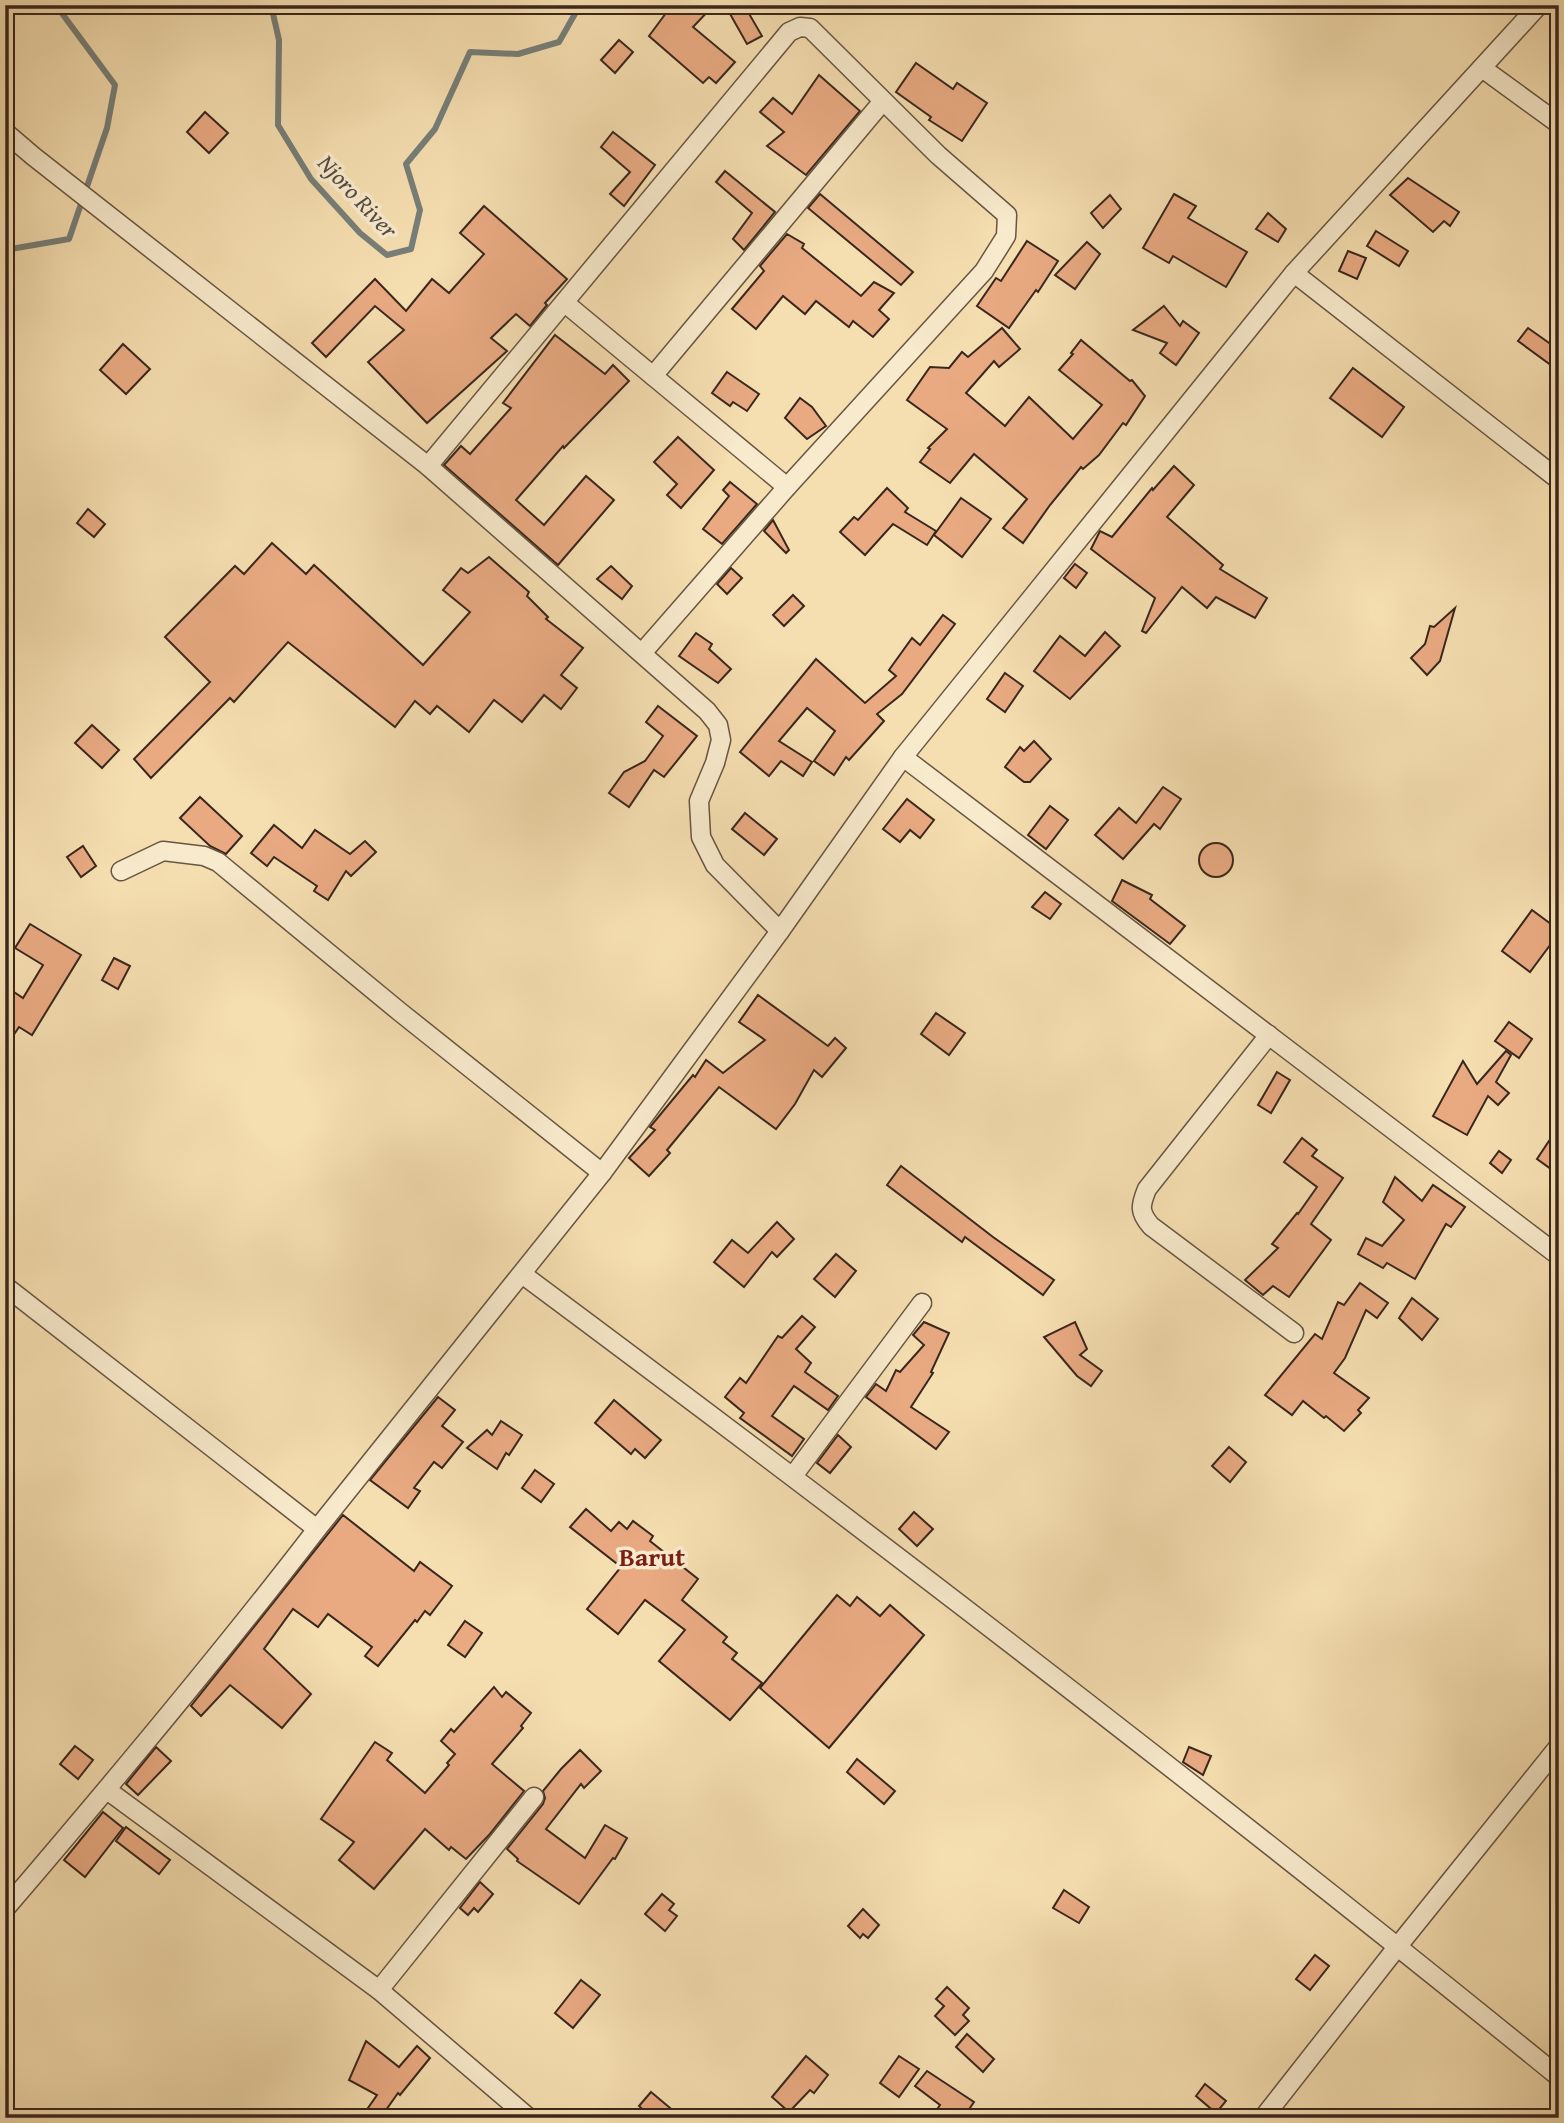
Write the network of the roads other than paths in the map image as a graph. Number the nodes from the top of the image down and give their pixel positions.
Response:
1 (1539, 5) edge
2 (1482, 68) junction
3 (883, 100) junction
4 (1559, 124) edge
5 (5, 132) edge
6 (1294, 273) junction
7 (565, 303) junction
8 (653, 376) junction
9 (428, 466) junction
10 (1559, 480) edge
11 (787, 487) junction
12 (642, 653) junction
13 (903, 757) junction
14 (121, 871) dead end
15 (780, 931) junction
16 (1269, 1035) junction
17 (602, 1173) junction
18 (1559, 1256) edge
19 (522, 1274) junction
20 (5, 1286) edge
21 (922, 1303) dead end
22 (1294, 1333) dead end
23 (793, 1476) junction
24 (317, 1529) junction
25 (1559, 1746) edge
26 (107, 1790) junction
27 (534, 1797) dead end
28 (5, 1909) edge
29 (1398, 1945) junction
30 (379, 1990) junction
31 (1559, 2077) edge
32 (529, 2118) edge
33 (1263, 2118) edge

1 - 2 street
2 - 4 street
2 - 6 street
3 - 7 street
3 - 8 street
3 - 11 street
5 - 9 street
6 - 10 street
6 - 13 street
7 - 8 street
7 - 9 street
8 - 11 street
9 - 12 street
11 - 12 street
12 - 15 street
13 - 15 street
13 - 16 street
14 - 17 street
15 - 17 street
16 - 18 street
16 - 22 street
17 - 19 street
19 - 23 street
19 - 24 street
20 - 24 street
21 - 23 street
23 - 29 street
24 - 26 street
25 - 29 street
26 - 28 street
26 - 30 street
27 - 30 street
29 - 31 street
29 - 33 street
30 - 32 street

